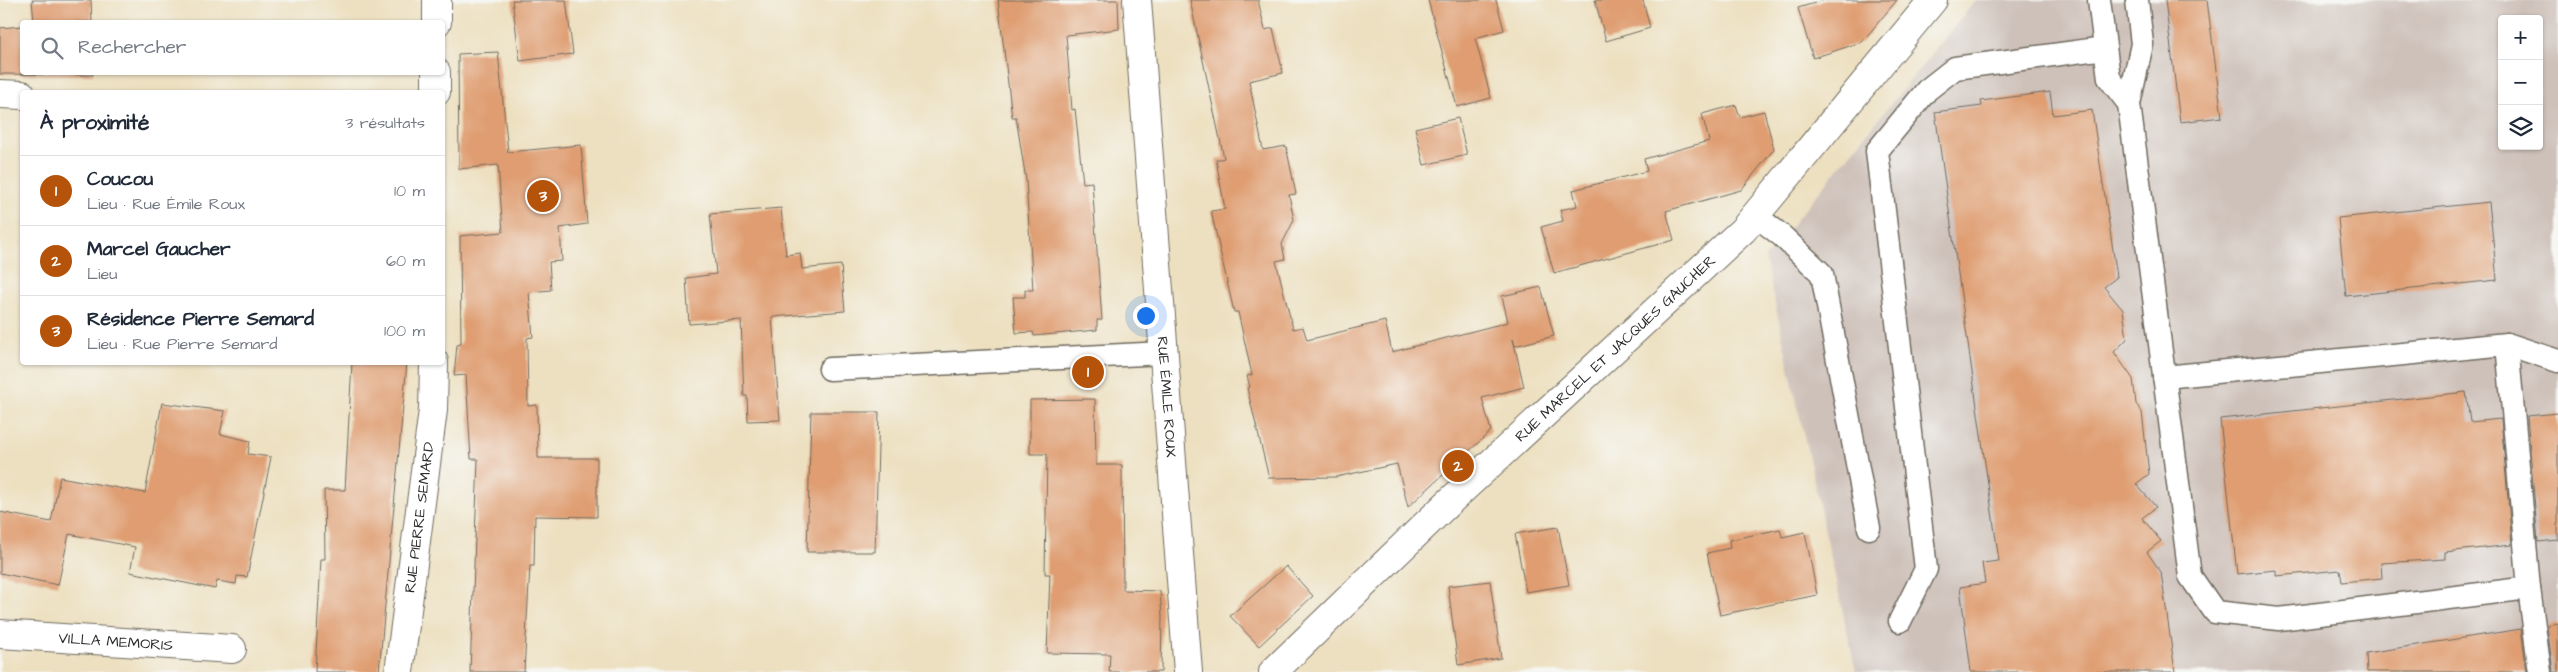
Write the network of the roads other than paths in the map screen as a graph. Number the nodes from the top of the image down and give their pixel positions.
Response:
1 (437, 0) edge
2 (1137, 0) edge
3 (1933, 0) edge
4 (2099, 0) edge
5 (2138, 0) edge
6 (437, 20) edge
7 (2105, 48) junction
8 (436, 75) edge
9 (436, 90) edge
10 (0, 94) edge
11 (20, 94) edge
12 (2129, 104) junction
13 (1756, 215) junction
14 (2507, 344) junction
15 (1165, 353) junction
16 (2558, 361) edge
17 (434, 365) edge
18 (830, 369) dead end
19 (2164, 377) junction
20 (1869, 528) dead end
21 (2529, 588) junction
22 (1900, 622) dead end
23 (0, 634) edge
24 (232, 649) dead end
25 (399, 672) edge
26 (1188, 672) edge
27 (1273, 672) edge
28 (2540, 672) edge

1 - 6 street
2 - 15 street, RUE ÉMILE ROUX
3 - 13 street, RUE MARCEL ET JACQUES GAUCHER
4 - 7 lane
5 - 12 lane
7 - 12 lane
7 - 22 lane
8 - 9 street
10 - 11 street
12 - 19 lane
13 - 20 lane
13 - 27 street, RUE MARCEL ET JACQUES GAUCHER
14 - 16 lane
14 - 19 lane
14 - 21 lane
15 - 18 lane
15 - 26 street, RUE ÉMILE ROUX
17 - 25 street, RUE PIERRE SEMARD
19 - 21 lane
21 - 28 lane
23 - 24 street, VILLA MEMORIS

